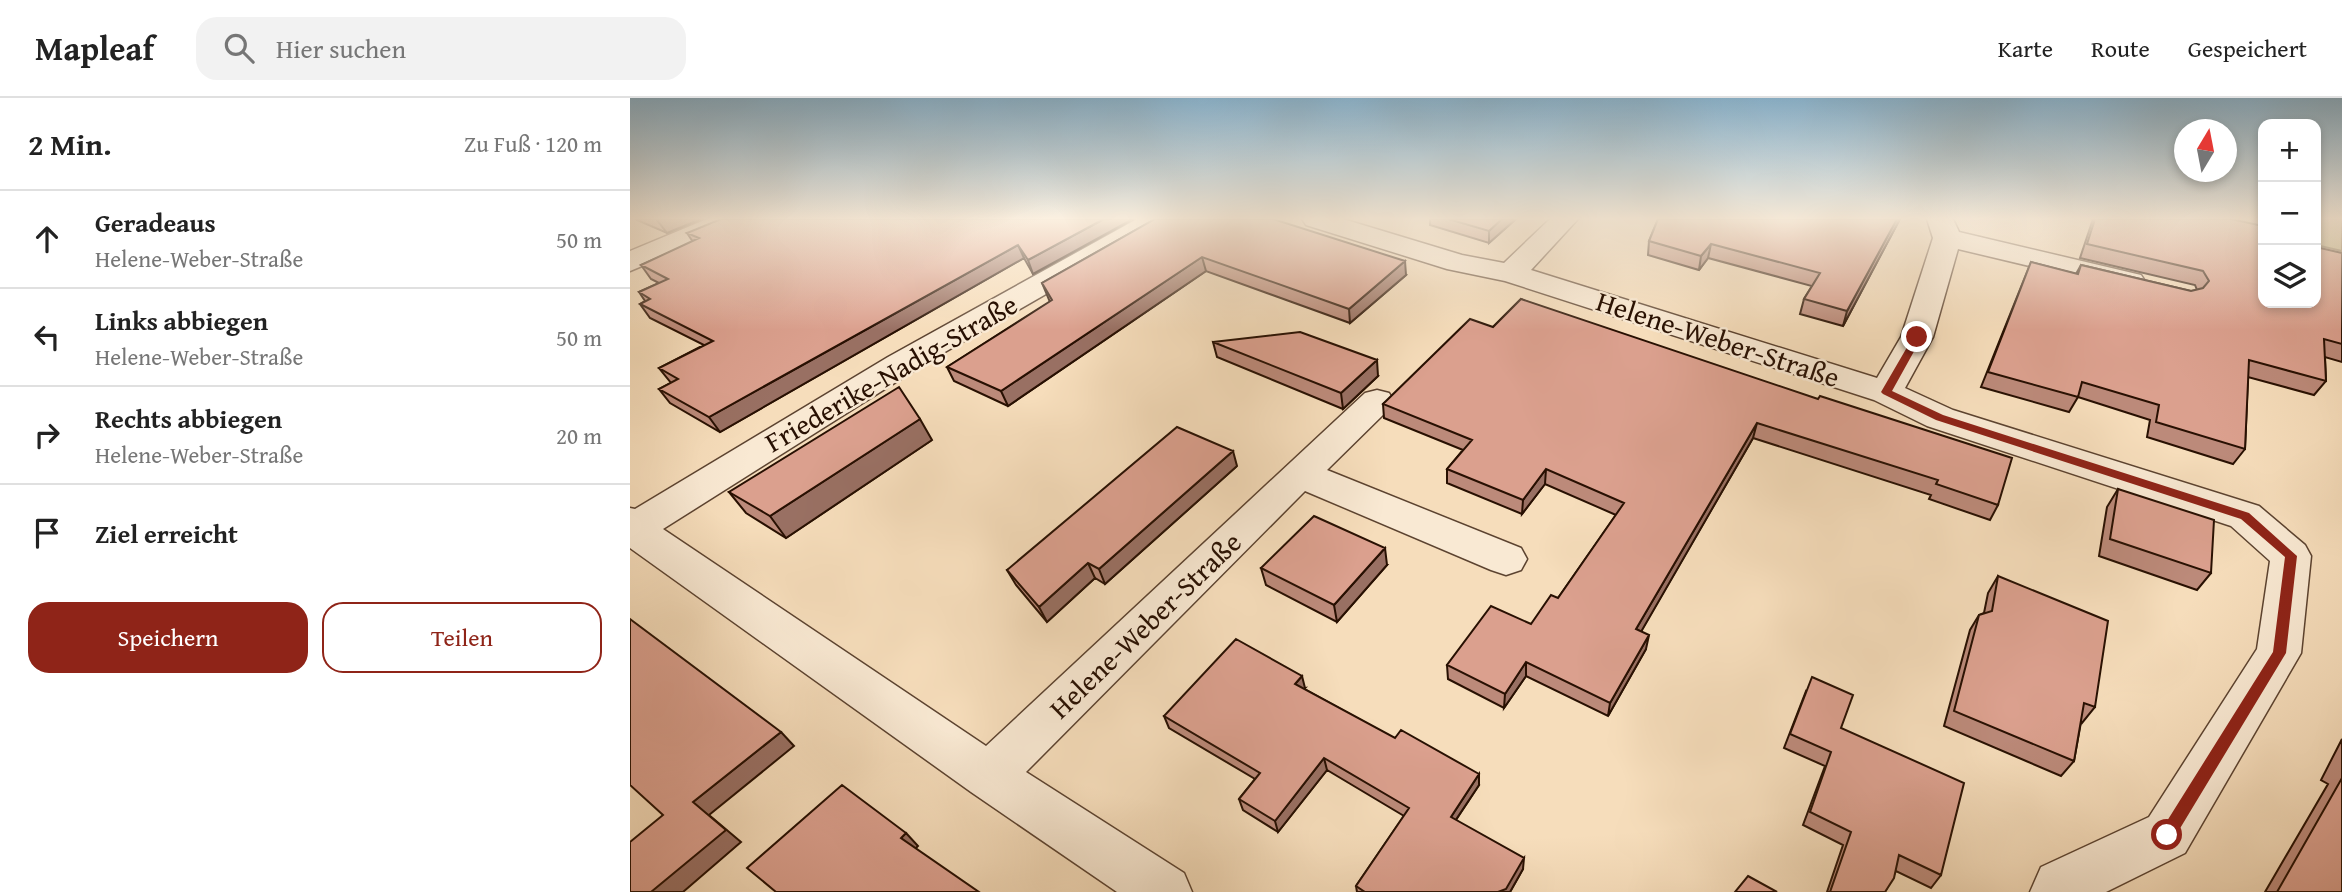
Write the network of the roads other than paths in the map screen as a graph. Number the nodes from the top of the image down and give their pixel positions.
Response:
1 (1094, 256) edge
2 (1436, 256) edge
3 (1527, 256) edge
4 (1936, 256) edge
5 (2021, 256) edge
6 (1511, 272) junction
7 (2156, 287) edge
8 (1886, 392) junction
9 (1377, 401) dead end
10 (1300, 474) junction
11 (632, 528) edge
12 (1506, 559) dead end
13 (989, 776) junction
14 (1165, 892) edge
15 (2057, 892) edge

1 - 11 street, Friederike-Nadig-Straße
2 - 6 street, Helene-Weber-Straße
3 - 6 street
4 - 8 street
5 - 7 street
6 - 8 street, Helene-Weber-Straße
8 - 15 street, Helene-Weber-Straße
9 - 10 street, Helene-Weber-Straße
10 - 12 street
10 - 13 street, Helene-Weber-Straße
11 - 13 street
13 - 14 street

